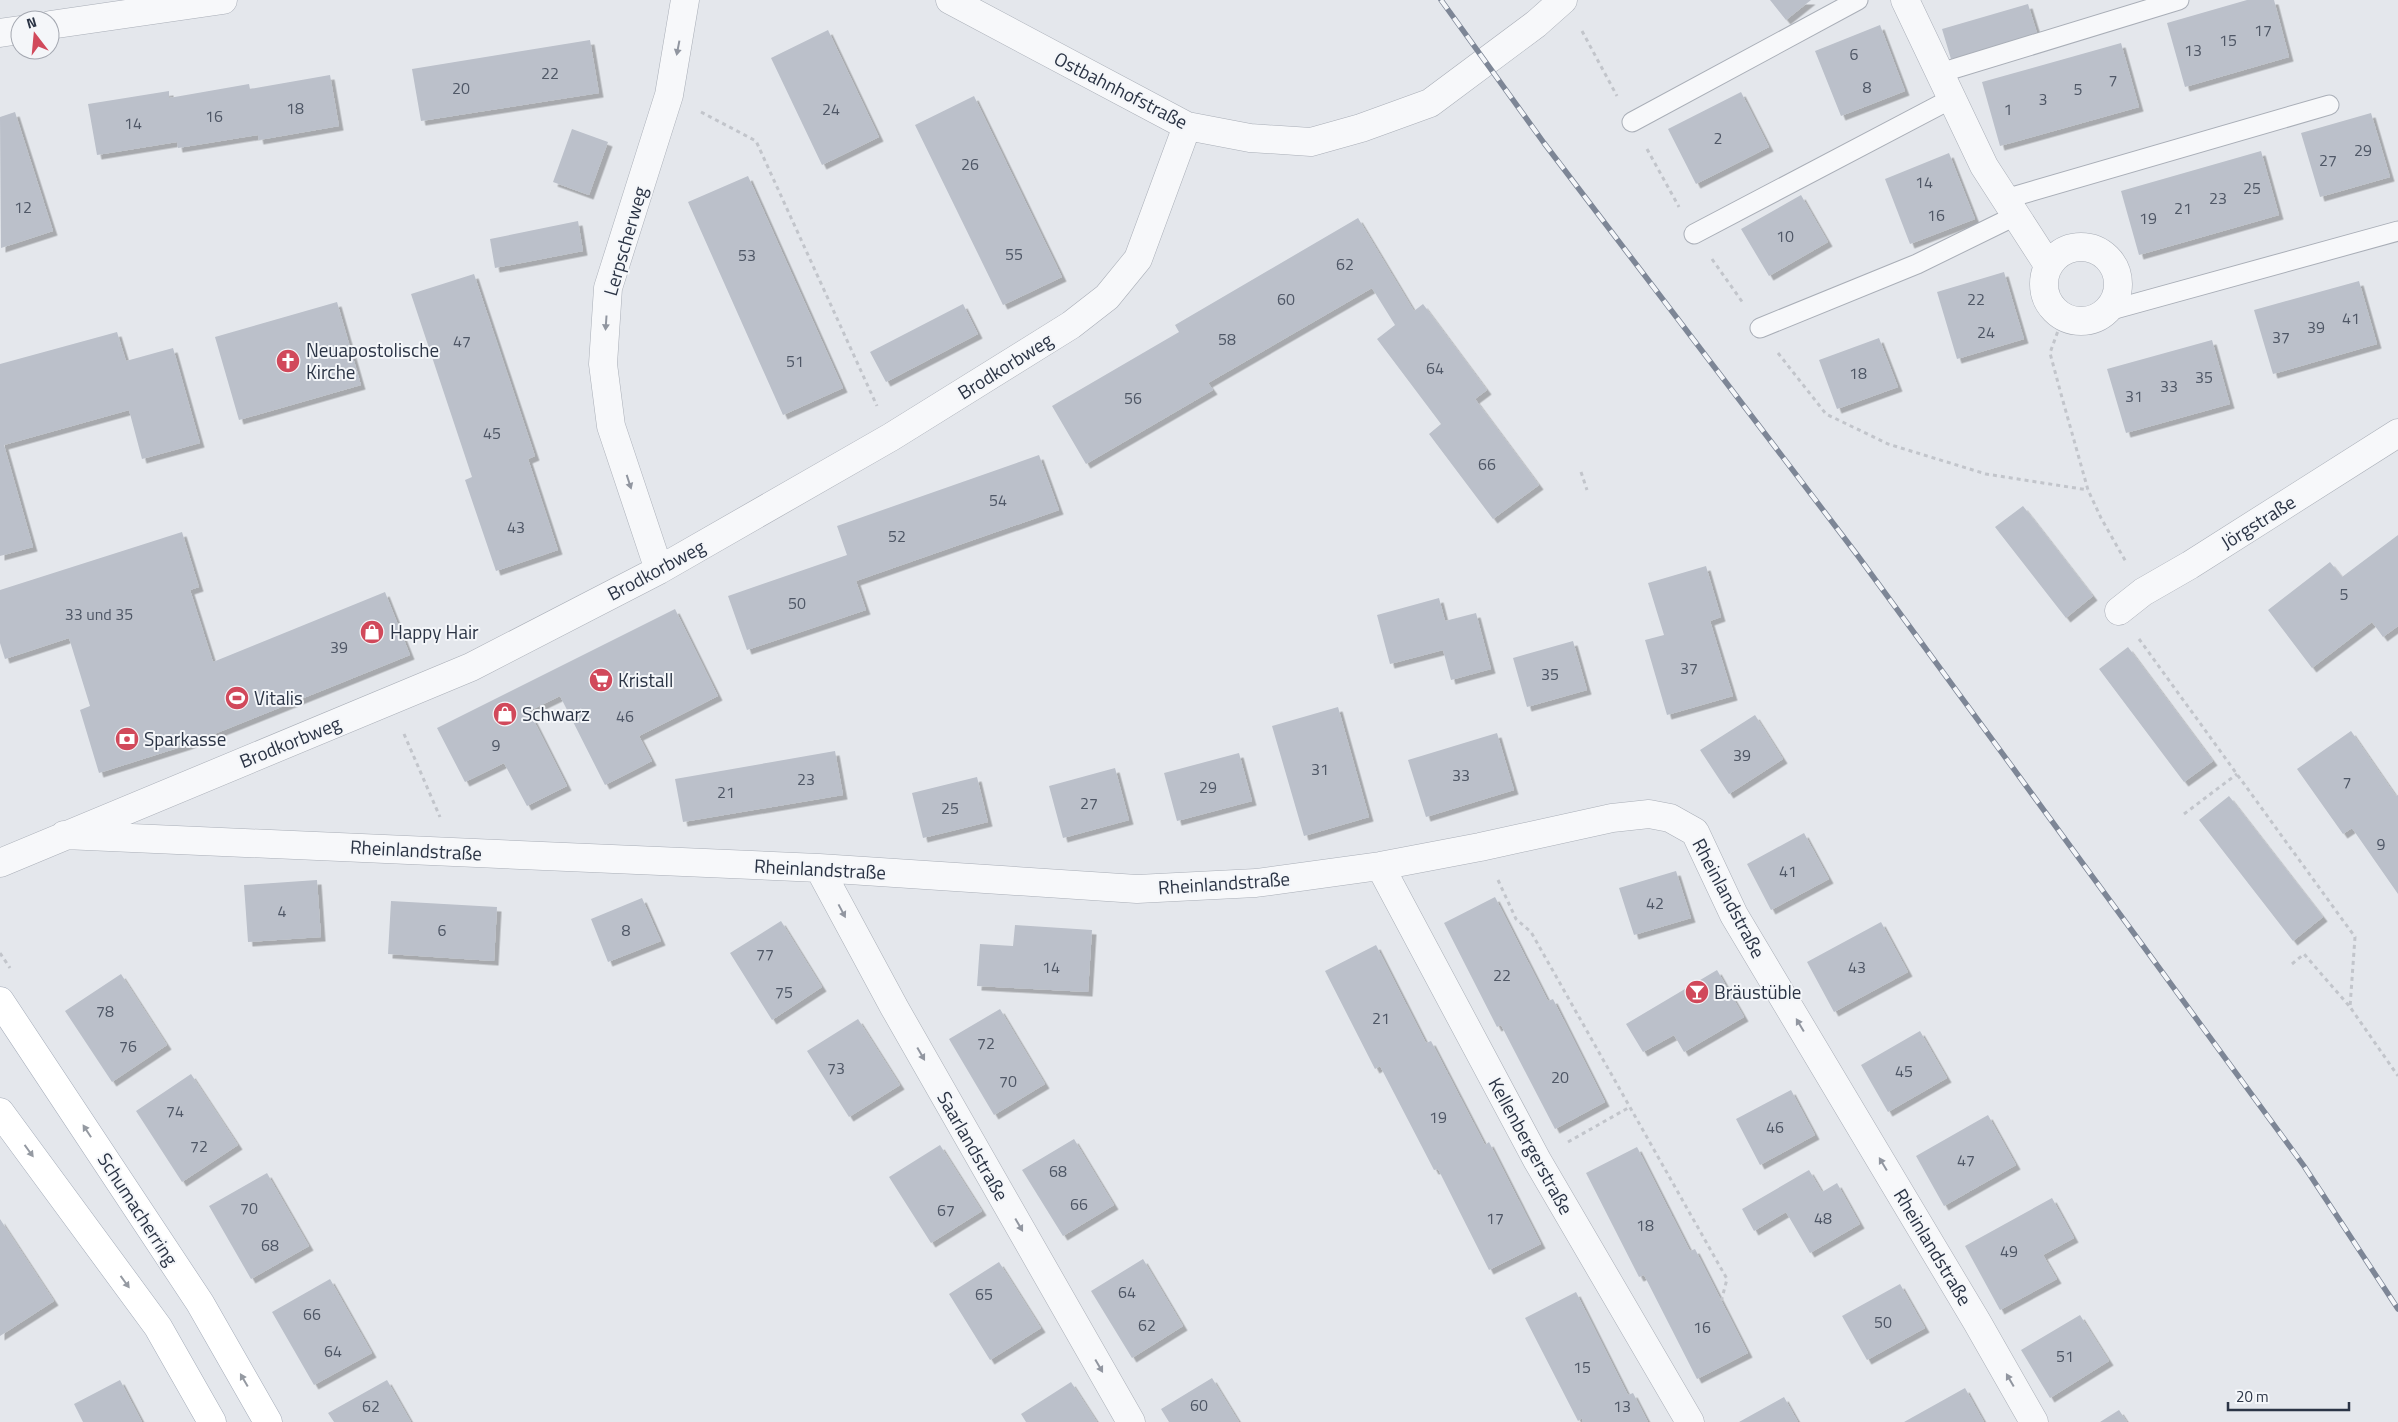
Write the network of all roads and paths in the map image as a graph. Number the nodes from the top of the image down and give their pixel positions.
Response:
1 (223, 0) edge
2 (685, 0) edge
3 (950, 0) edge
4 (1563, 0) edge
5 (1858, 0) edge
6 (1905, 0) edge
7 (2167, 2) edge
8 (60, 24) edge
9 (1940, 73) junction
10 (669, 95) junction
11 (1951, 99) junction
12 (2329, 105) dead end
13 (1632, 122) dead end
14 (1187, 126) junction
15 (2011, 207) junction
16 (2398, 230) edge
17 (1694, 234) dead end
18 (2048, 266) junction
19 (2063, 317) junction
20 (2101, 317) junction
21 (1760, 328) dead end
22 (2398, 433) edge
23 (891, 437) junction
24 (1581, 472) dead end
25 (1587, 490) dead end
26 (658, 570) junction
27 (2143, 592) junction
28 (2119, 611) joint
29 (390, 701) junction
30 (2238, 774) junction
31 (2184, 814) dead end
32 (64, 835) junction
33 (456, 852) junction
34 (0, 863) edge
35 (1380, 866) junction
36 (819, 868) junction
37 (1502, 886) dead end
38 (2292, 964) dead end
39 (0, 1000) edge
40 (2350, 1008) junction
41 (2398, 1076) edge
42 (1628, 1108) junction
43 (0, 1112) edge
44 (1537, 1160) junction
45 (1721, 1302) dead end
46 (212, 1422) edge
47 (268, 1422) edge
48 (1131, 1422) edge
49 (1690, 1422) edge
50 (2034, 1422) edge

1 - 8 street
2 -> 10 street, Lerpscherweg
3 - 14 street, Ostbahnhofstraße
4 - 14 street, Ostbahnhofstraße
5 - 13 lane
6 - 9 street
7 - 9 lane
9 - 11 street
10 - 23 path
10 -> 26 street, Lerpscherweg
11 - 15 street
11 - 17 lane
12 - 15 lane
14 - 23 street, Brodkorbweg
15 - 18 street
15 - 21 lane
16 - 20 lane
18 - 19 street
18 - 20 street
19 - 20 street
19 - 27 path
22 - 27 street, Jörgstraße
23 - 26 street, Brodkorbweg
24 - 25 path
26 - 29 street, Brodkorbweg
27 - 28 street, Jörgstraße
28 - 30 path
29 - 32 street, Brodkorbweg
29 - 33 path
30 - 31 path
30 - 40 path
32 - 33 street, Rheinlandstraße
32 - 34 street, Brodkorbweg
33 - 36 street, Rheinlandstraße
35 - 36 street, Rheinlandstraße
35 - 44 street, Kellenbergerstraße
50 -> 35 street, Rheinlandstraße
36 -> 48 street, Saarlandstraße
37 - 42 path
38 - 40 path
47 -> 39 main road, Schumacherring
40 - 41 path
42 - 44 path
42 - 45 path
43 -> 46 main road
44 - 49 street, Kellenbergerstraße

